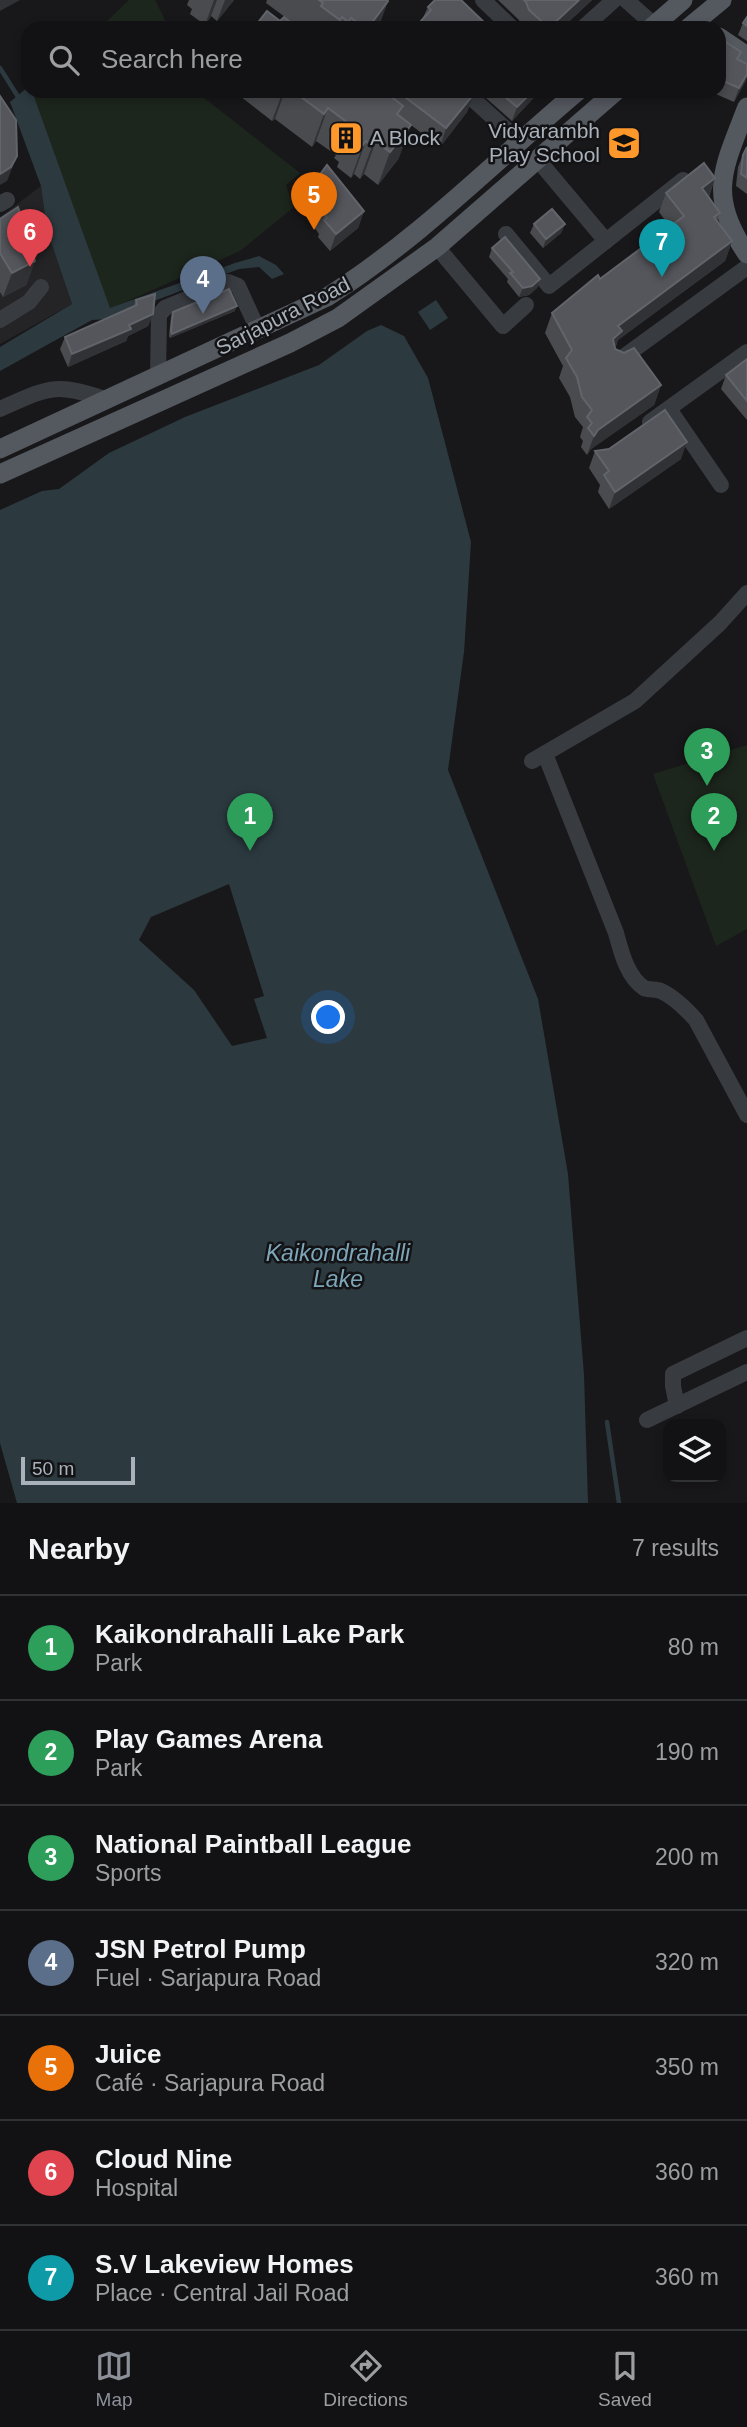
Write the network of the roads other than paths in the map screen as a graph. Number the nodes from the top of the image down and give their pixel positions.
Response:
1 (482, 0) edge
2 (614, 0) edge
3 (626, 0) edge
4 (683, 0) edge
5 (722, 0) edge
6 (504, 21) edge
7 (591, 21) edge
8 (646, 21) edge
9 (659, 21) edge
10 (701, 21) edge
11 (726, 42) edge
12 (747, 56) edge
13 (472, 98) edge
14 (570, 98) edge
15 (608, 98) edge
16 (747, 107) edge
17 (519, 141) junction
18 (538, 160) junction
19 (692, 173) edge
20 (506, 234) edge
21 (607, 240) junction
22 (437, 247) junction
23 (747, 254) edge
24 (747, 267) edge
25 (41, 287) dead end
26 (526, 305) dead end
27 (0, 320) edge
28 (258, 330) junction
29 (747, 352) edge
30 (617, 362) edge
31 (158, 377) junction
32 (108, 400) junction
33 (0, 409) edge
34 (668, 409) junction
35 (639, 429) edge
36 (0, 449) edge
37 (0, 474) edge
38 (721, 485) dead end
39 (747, 593) edge
40 (747, 1115) edge
41 (747, 1338) edge
42 (747, 1372) edge
43 (677, 1406) junction
44 (648, 1420) dead end

1 - 6 street
2 - 7 street
3 - 8 street
4 - 9 main road
5 - 10 main road
11 - 12 main road
13 - 17 street
14 - 17 main road, Sarjapura Road
15 - 18 main road, Sarjapura Road
16 - 23 main road
17 - 28 main road, Sarjapura Road
18 - 21 street
18 - 22 main road, Sarjapura Road
19 - 21 street
20 - 21 street
22 - 26 street
22 - 37 main road, Sarjapura Road
24 - 30 street
25 - 27 street
28 - 31 main road, Sarjapura Road
28 - 31 street
29 - 34 street
31 - 32 main road, Sarjapura Road
32 - 33 street
32 - 36 main road, Sarjapura Road
34 - 35 street
34 - 38 street
39 - 40 street
41 - 43 street
42 - 43 street
43 - 44 street

